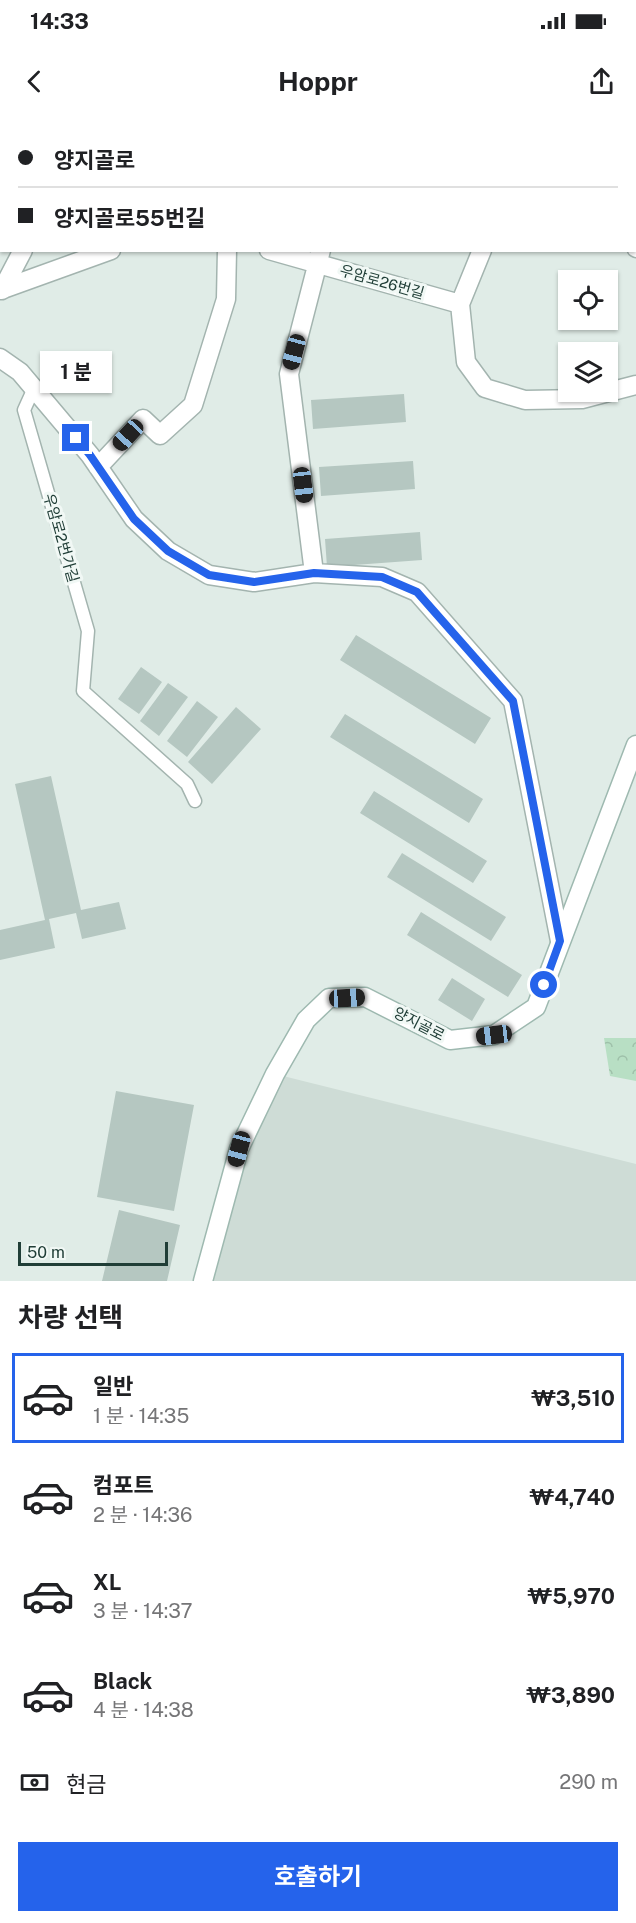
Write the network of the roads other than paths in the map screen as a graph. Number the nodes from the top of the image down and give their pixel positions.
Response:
1 (22, 252) edge
2 (106, 252) edge
3 (227, 252) edge
4 (284, 252) edge
5 (481, 252) edge
6 (320, 257) edge
7 (1, 290) edge
8 (460, 304) junction
9 (0, 358) edge
10 (636, 385) edge
11 (34, 388) junction
12 (98, 467) junction
13 (314, 573) junction
14 (636, 745) edge
15 (195, 801) dead end
16 (560, 941) junction
17 (203, 1281) edge

1 - 7 street
2 - 7 street
3 - 12 street
4 - 6 street, 우암로26번길
5 - 8 street
6 - 8 street, 우암로26번길
6 - 13 street
8 - 10 street
9 - 11 street
11 - 12 street
11 - 15 lane, 우암로2번가길
12 - 13 street
13 - 16 street
14 - 16 street, 양지골로
16 - 17 street, 양지골로

